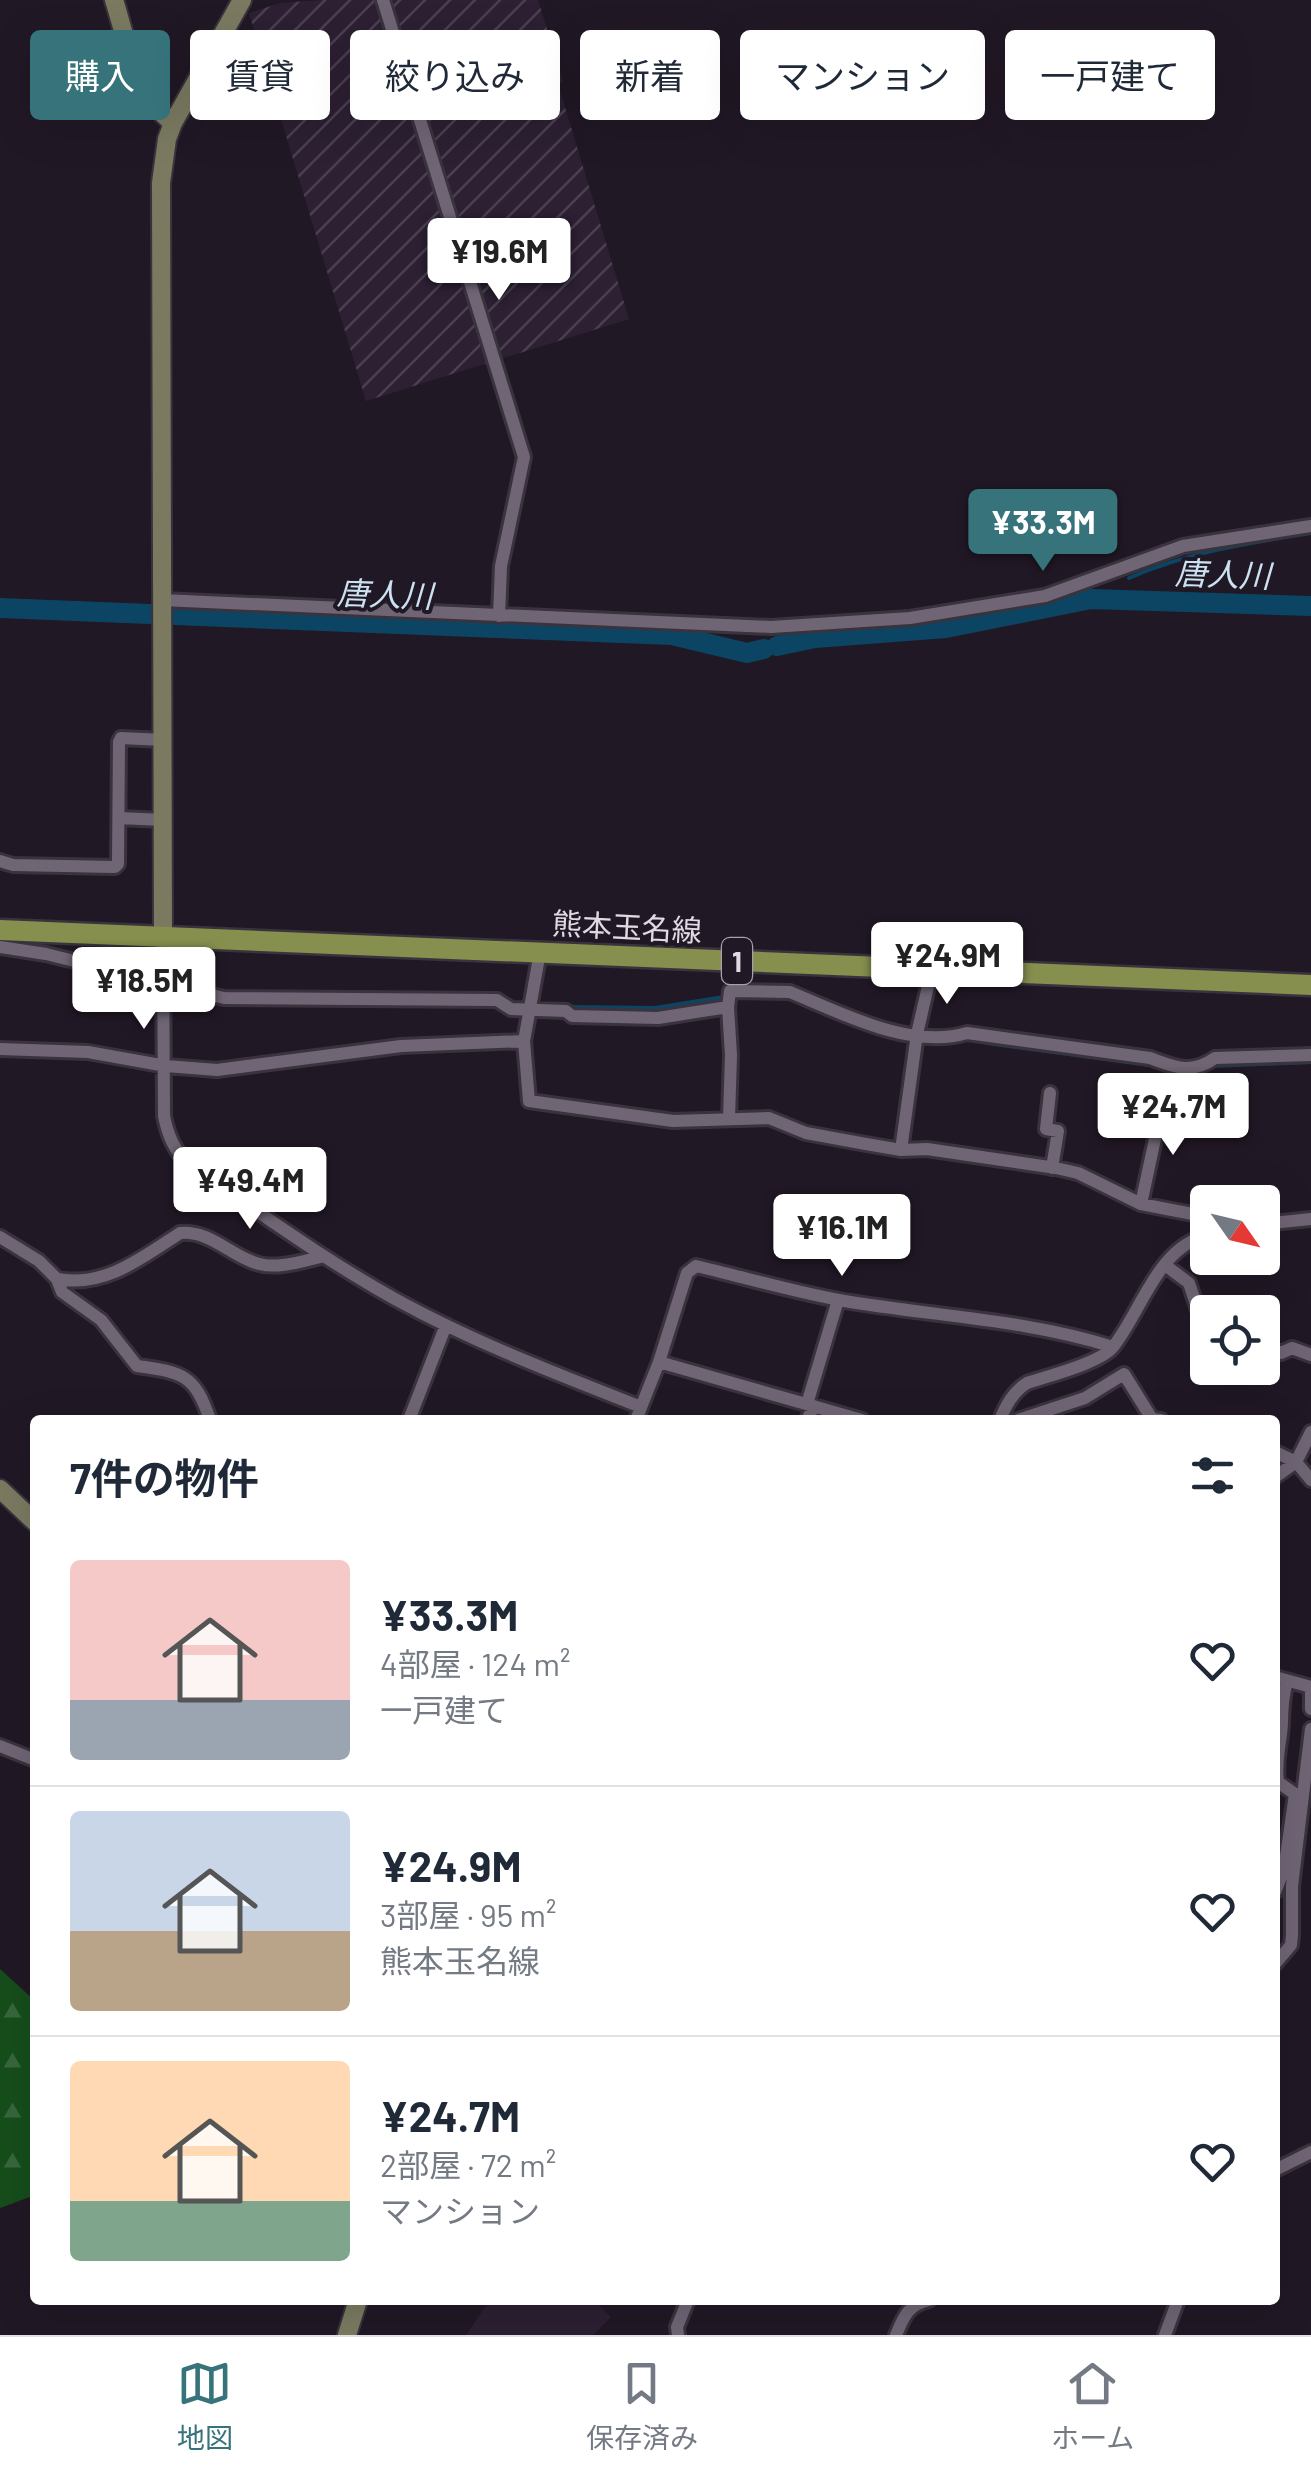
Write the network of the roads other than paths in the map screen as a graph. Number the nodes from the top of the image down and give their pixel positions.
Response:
1 (114, 0) edge
2 (242, 0) edge
3 (382, 0) edge
4 (172, 123) junction
5 (1311, 526) edge
6 (162, 609) junction
7 (499, 616) junction
8 (163, 740) junction
9 (119, 818) junction
10 (163, 820) junction
11 (0, 861) edge
12 (0, 930) edge
13 (163, 937) junction
14 (0, 948) edge
15 (540, 952) junction
16 (790, 963) junction
17 (932, 969) junction
18 (1311, 985) edge
19 (165, 991) junction
20 (790, 992) junction
21 (729, 1001) junction
22 (530, 1010) junction
23 (917, 1034) junction
24 (524, 1041) junction
25 (0, 1048) edge
26 (1311, 1054) edge
27 (166, 1066) junction
28 (1050, 1094) dead end
29 (1164, 1102) dead end
30 (729, 1118) junction
31 (901, 1150) junction
32 (1052, 1168) junction
33 (1141, 1204) junction
34 (1190, 1214) edge
35 (1311, 1219) edge
36 (1280, 1222) edge
37 (0, 1237) edge
38 (1190, 1242) edge
39 (324, 1256) junction
40 (1165, 1264) junction
41 (56, 1279) junction
42 (1193, 1295) edge
43 (838, 1300) junction
44 (446, 1326) junction
45 (1113, 1347) junction
46 (1280, 1353) edge
47 (1311, 1355) edge
48 (659, 1362) junction
49 (810, 1405) junction
50 (638, 1413) edge
51 (208, 1415) edge
52 (412, 1415) edge
53 (808, 1415) edge
54 (845, 1415) edge
55 (1002, 1415) edge
56 (1033, 1415) edge
57 (1150, 1415) edge
58 (1311, 1432) edge
59 (1280, 1454) edge
60 (1296, 1462) junction
61 (1280, 1473) edge
62 (1311, 1480) edge
63 (1, 1490) edge
64 (30, 1517) edge
65 (1281, 1679) edge
66 (1311, 1691) edge
67 (1280, 1704) edge
68 (1280, 1704) edge
69 (1311, 1709) edge
70 (1311, 1729) edge
71 (1280, 1734) edge
72 (0, 1746) edge
73 (30, 1758) edge
74 (1280, 1783) edge
75 (1280, 1880) edge
76 (1280, 1958) edge
77 (1311, 2152) edge
78 (1280, 2168) edge
79 (357, 2305) edge
80 (687, 2305) edge
81 (913, 2305) edge
82 (1176, 2305) edge
83 (349, 2333) edge
84 (678, 2335) edge
85 (896, 2335) edge
86 (1165, 2335) edge

1 - 4 street
2 - 4 street
3 - 7 street
4 - 6 street
5 - 7 street
6 - 7 street
6 - 8 street
8 - 9 street
8 - 10 street
9 - 10 street
9 - 11 street
10 - 13 street
12 - 13 main road, 熊本玉名線 / 1
13 - 15 main road, 熊本玉名線 / 1
13 - 19 street
14 - 19 street
15 - 16 main road, 熊本玉名線 / 1
15 - 22 street
16 - 17 main road, 熊本玉名線 / 1
16 - 20 street
17 - 18 main road, 熊本玉名線 / 1
17 - 23 street
19 - 22 street
19 - 27 street
20 - 21 street
20 - 23 street
21 - 22 street
21 - 30 street
22 - 24 street
23 - 26 street
23 - 31 street
24 - 27 street
24 - 30 street
25 - 27 street
27 - 39 street
28 - 32 street
29 - 33 street
30 - 31 street
31 - 32 street
32 - 33 street
33 - 34 street
35 - 36 street
37 - 41 street
38 - 40 street
39 - 41 street
39 - 44 street
40 - 42 street
40 - 45 street
41 - 51 street
43 - 45 street
43 - 48 street
43 - 49 street
44 - 50 street
44 - 52 street
45 - 55 street
46 - 47 street
48 - 49 street
48 - 50 street
49 - 53 street
49 - 54 street
56 - 57 street
58 - 60 street
59 - 60 street
60 - 61 street
60 - 62 street
63 - 64 street
65 - 66 street
65 - 67 street
66 - 69 street
68 - 71 street
70 - 76 street
72 - 73 street
74 - 75 street
77 - 78 street
79 - 83 street
80 - 84 street
81 - 85 street
82 - 86 street

